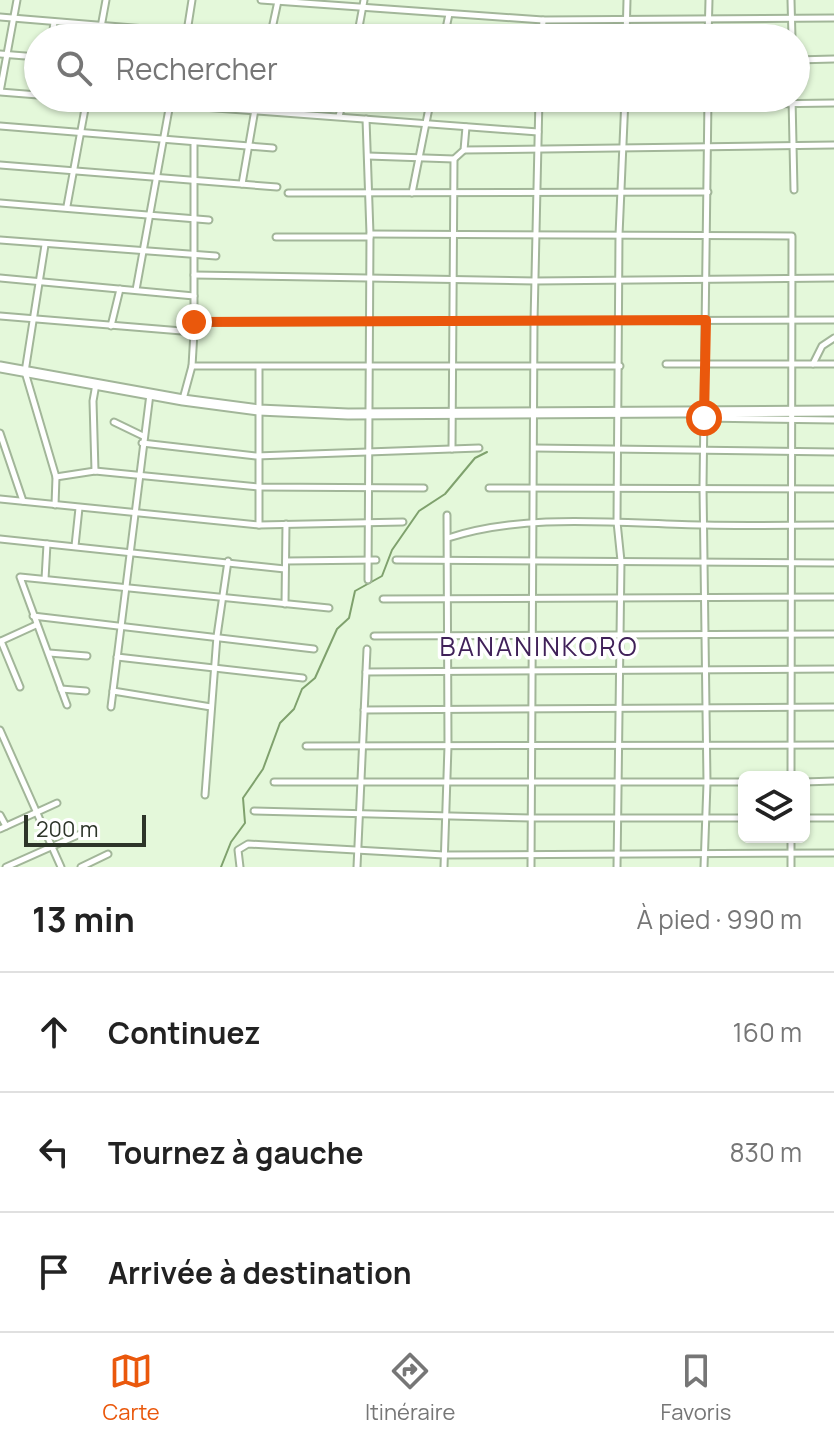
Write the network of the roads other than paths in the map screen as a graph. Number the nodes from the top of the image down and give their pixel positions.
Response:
1 (17, 0) edge
2 (106, 0) edge
3 (192, 0) edge
4 (261, 0) edge
5 (364, 0) edge
6 (627, 0) edge
7 (709, 0) edge
8 (791, 0) edge
9 (278, 1) edge
10 (364, 8) junction
11 (449, 14) junction
12 (0, 17) edge
13 (14, 18) junction
14 (834, 18) edge
15 (792, 19) junction
16 (543, 20) junction
17 (626, 20) junction
18 (708, 20) junction
19 (54, 22) joint
20 (73, 24) edge
21 (102, 24) edge
22 (189, 24) edge
23 (273, 24) edge
24 (360, 24) edge
25 (447, 24) edge
26 (543, 24) edge
27 (626, 24) edge
28 (708, 24) edge
29 (792, 24) edge
30 (3, 55) edge
31 (24, 56) edge
32 (834, 59) edge
33 (810, 60) edge
34 (24, 94) edge
35 (810, 102) edge
36 (834, 103) edge
37 (84, 112) edge
38 (169, 112) edge
39 (255, 112) edge
40 (269, 112) edge
41 (340, 112) edge
42 (428, 112) edge
43 (539, 112) edge
44 (624, 112) edge
45 (708, 112) edge
46 (792, 112) edge
47 (339, 117) junction
48 (366, 119) junction
49 (426, 124) junction
50 (0, 126) edge
51 (466, 127) junction
52 (538, 132) junction
53 (81, 134) junction
54 (163, 141) junction
55 (194, 143) junction
56 (834, 145) edge
57 (248, 146) junction
58 (793, 147) junction
59 (273, 148) dead end
60 (623, 149) junction
61 (464, 150) junction
62 (537, 150) junction
63 (708, 150) junction
64 (368, 156) junction
65 (419, 159) junction
66 (454, 159) junction
67 (0, 165) edge
68 (74, 171) junction
69 (157, 177) junction
70 (193, 180) junction
71 (242, 184) junction
72 (277, 187) dead end
73 (794, 190) dead end
74 (454, 191) junction
75 (537, 191) junction
76 (369, 192) junction
77 (621, 192) junction
78 (708, 192) junction
79 (288, 193) dead end
80 (412, 193) junction
81 (0, 203) edge
82 (67, 206) junction
83 (151, 216) junction
84 (191, 218) junction
85 (209, 220) dead end
86 (370, 235) junction
87 (619, 235) junction
88 (453, 236) junction
89 (535, 236) junction
90 (707, 236) junction
91 (276, 237) dead end
92 (0, 240) edge
93 (45, 245) junction
94 (144, 253) junction
95 (192, 255) junction
96 (216, 256) dead end
97 (194, 275) junction
98 (369, 277) junction
99 (0, 278) edge
100 (834, 278) edge
101 (452, 279) junction
102 (706, 279) junction
103 (791, 279) junction
104 (620, 280) junction
105 (39, 281) junction
106 (535, 281) junction
107 (120, 289) junction
108 (136, 290) junction
109 (194, 296) junction
110 (0, 316) edge
111 (32, 319) junction
112 (370, 320) junction
113 (452, 320) junction
114 (706, 320) junction
115 (834, 320) edge
116 (620, 321) junction
117 (791, 321) junction
118 (194, 322) junction
119 (534, 322) junction
120 (111, 326) junction
121 (194, 332) junction
122 (834, 338) edge
123 (666, 364) dead end
124 (792, 364) junction
125 (813, 364) junction
126 (834, 364) edge
127 (705, 365) junction
128 (192, 366) junction
129 (452, 366) junction
130 (620, 366) junction
131 (0, 367) edge
132 (259, 367) junction
133 (370, 367) junction
134 (534, 367) junction
135 (25, 372) junction
136 (96, 383) junction
137 (150, 393) junction
138 (183, 400) junction
139 (259, 410) junction
140 (535, 411) junction
141 (834, 411) edge
142 (620, 413) junction
143 (370, 414) junction
144 (452, 414) junction
145 (704, 415) junction
146 (793, 415) junction
147 (834, 420) edge
148 (114, 422) dead end
149 (0, 433) edge
150 (143, 440) junction
151 (479, 448) dead end
152 (534, 448) junction
153 (452, 449) junction
154 (619, 449) junction
155 (792, 450) junction
156 (369, 451) junction
157 (703, 451) junction
158 (834, 452) edge
159 (256, 456) junction
160 (95, 471) junction
161 (56, 477) junction
162 (140, 478) junction
163 (258, 487) junction
164 (534, 487) junction
165 (618, 487) junction
166 (703, 487) junction
167 (790, 487) junction
168 (368, 488) junction
169 (424, 488) dead end
170 (489, 488) dead end
171 (834, 489) edge
172 (0, 499) edge
173 (23, 501) junction
174 (55, 505) junction
175 (79, 508) junction
176 (135, 514) junction
177 (447, 515) dead end
178 (368, 522) junction
179 (403, 522) dead end
180 (617, 522) junction
181 (286, 524) junction
182 (259, 525) junction
183 (532, 525) junction
184 (705, 525) junction
185 (791, 525) junction
186 (834, 525) edge
187 (448, 538) junction
188 (0, 539) edge
189 (47, 544) junction
190 (75, 546) junction
191 (130, 552) junction
192 (369, 560) junction
193 (376, 560) dead end
194 (396, 560) dead end
195 (447, 560) junction
196 (534, 560) junction
197 (705, 560) junction
198 (228, 561) junction
199 (621, 561) junction
200 (791, 562) junction
201 (834, 563) edge
202 (286, 565) junction
203 (45, 579) junction
204 (368, 580) dead end
205 (126, 587) junction
206 (535, 596) junction
207 (791, 596) junction
208 (706, 597) junction
209 (834, 597) edge
210 (222, 598) junction
211 (448, 598) junction
212 (618, 598) junction
213 (383, 599) dead end
214 (285, 604) junction
215 (329, 608) dead end
216 (33, 616) junction
217 (36, 625) junction
218 (120, 625) junction
219 (448, 634) junction
220 (534, 634) junction
221 (618, 634) junction
222 (706, 634) junction
223 (791, 634) junction
224 (834, 634) edge
225 (217, 636) junction
226 (374, 636) dead end
227 (0, 641) edge
228 (314, 649) dead end
229 (367, 649) dead end
230 (48, 653) junction
231 (87, 656) dead end
232 (117, 657) junction
233 (706, 669) junction
234 (791, 669) junction
235 (834, 669) edge
236 (215, 670) junction
237 (534, 671) junction
238 (618, 671) junction
239 (366, 672) junction
240 (447, 672) junction
241 (303, 678) dead end
242 (20, 687) dead end
243 (61, 689) junction
244 (86, 691) dead end
245 (113, 691) junction
246 (67, 705) dead end
247 (111, 707) dead end
248 (211, 707) junction
249 (791, 707) junction
250 (834, 707) edge
251 (617, 708) junction
252 (706, 708) junction
253 (533, 709) junction
254 (364, 710) junction
255 (447, 710) junction
256 (1, 733) edge
257 (706, 745) junction
258 (834, 745) edge
259 (306, 746) dead end
260 (362, 746) junction
261 (448, 746) junction
262 (533, 746) junction
263 (617, 746) junction
264 (791, 746) junction
265 (791, 771) edge
266 (533, 781) junction
267 (834, 781) edge
268 (274, 782) dead end
269 (447, 782) junction
270 (618, 782) junction
271 (738, 782) edge
272 (810, 782) edge
273 (360, 783) junction
274 (707, 783) junction
275 (205, 795) dead end
276 (57, 803) dead end
277 (254, 811) dead end
278 (36, 812) junction
279 (0, 815) edge
280 (359, 815) junction
281 (446, 817) junction
282 (531, 818) junction
283 (617, 818) junction
284 (738, 818) edge
285 (810, 818) edge
286 (834, 818) edge
287 (706, 819) junction
288 (3, 827) edge
289 (87, 831) dead end
290 (791, 843) edge
291 (51, 846) junction
292 (358, 852) junction
293 (791, 853) junction
294 (834, 853) edge
295 (108, 854) dead end
296 (617, 854) junction
297 (704, 854) junction
298 (444, 855) junction
299 (531, 855) junction
300 (94, 864) edge
301 (6, 867) edge
302 (61, 867) edge
303 (81, 867) edge
304 (240, 867) edge
305 (357, 867) edge
306 (444, 867) edge
307 (531, 867) edge
308 (617, 867) edge
309 (704, 867) edge
310 (791, 867) edge

1 - 13 street
2 - 21 street
3 - 22 street
4 - 9 street
5 - 10 street
6 - 17 street
7 - 18 street
8 - 15 street
9 - 10 street
9 - 23 street
10 - 11 street
10 - 24 street
11 - 16 street
11 - 25 street
12 - 13 street
13 - 19 street
13 - 30 street
14 - 15 street
15 - 18 street
15 - 29 street
16 - 17 street
16 - 26 street
17 - 18 street
17 - 27 street
18 - 28 street
19 - 20 street
30 - 31 street
30 - 34 street
32 - 33 street
35 - 36 street
37 - 53 street
38 - 54 street
39 - 57 street
40 - 47 street
41 - 47 street
42 - 49 street
43 - 52 street
44 - 60 street
45 - 63 street
46 - 58 street
47 - 48 street
48 - 49 street
48 - 64 street
49 - 51 street
49 - 65 street
50 - 53 street
51 - 52 street
51 - 61 street
52 - 62 street
53 - 54 street
53 - 68 street
54 - 55 street
54 - 69 street
55 - 57 street
55 - 70 street
56 - 58 street
57 - 59 street
57 - 71 street
58 - 63 street
58 - 73 street
60 - 62 street
60 - 63 street
60 - 77 street
61 - 62 street
61 - 66 street
62 - 75 street
63 - 78 street
64 - 65 street
64 - 76 street
65 - 66 street
65 - 80 street
66 - 74 street
67 - 68 street
68 - 69 street
68 - 82 street
69 - 70 street
69 - 83 street
70 - 71 street
70 - 84 street
71 - 72 street
74 - 75 street
74 - 80 street
74 - 88 street
75 - 77 street
75 - 89 street
76 - 79 street
76 - 80 street
76 - 86 street
77 - 78 street
77 - 87 street
78 - 90 street
81 - 82 street
82 - 83 street
83 - 84 street
83 - 94 street
84 - 85 street
84 - 95 street
86 - 88 street
86 - 91 street
86 - 98 street
87 - 89 street
87 - 90 street
87 - 104 street
88 - 89 street
88 - 101 street
89 - 106 street
90 - 102 street
90 - 103 street
92 - 93 street
93 - 94 street
93 - 105 street
94 - 95 street
94 - 108 street
95 - 96 street
95 - 97 street
97 - 98 street
97 - 109 street
98 - 101 street
98 - 112 street
99 - 105 street
100 - 103 street
101 - 106 street
101 - 113 street
102 - 103 street
102 - 104 street
102 - 114 street
103 - 117 street
104 - 106 street
104 - 116 street
105 - 107 street
105 - 111 street
106 - 119 street
107 - 108 street
107 - 120 street
108 - 109 street
109 - 118 street
110 - 111 street
111 - 120 street
111 - 135 street
112 - 113 street
112 - 118 street
112 - 133 street
113 - 119 street
113 - 129 street
114 - 116 street
114 - 117 street
114 - 127 street
115 - 117 street
116 - 119 street
116 - 130 street
117 - 124 street
118 - 121 street
119 - 134 street
120 - 121 street
121 - 128 street
122 - 125 street
123 - 127 street
124 - 125 street
124 - 127 street
124 - 146 street
125 - 126 street
127 - 145 street
128 - 132 street
128 - 138 street
129 - 133 street
129 - 134 street
129 - 144 street
130 - 134 street
130 - 142 street
131 - 135 highway
132 - 133 street
132 - 139 street
133 - 143 street
134 - 140 street
135 - 136 highway
135 - 161 street
136 - 137 highway
136 - 160 street
137 - 138 highway
137 - 150 street
138 - 139 highway
139 - 143 highway
139 - 159 street
140 - 142 highway
140 - 144 highway
140 - 152 street
141 - 146 highway
142 - 145 highway
142 - 154 street
143 - 144 highway
143 - 156 street
144 - 153 street
145 - 146 highway
145 - 157 street
146 - 147 street
146 - 155 street
148 - 150 street
149 - 173 street
150 - 159 street
150 - 162 street
151 - 153 street
152 - 154 street
152 - 164 street
153 - 156 street
154 - 157 street
154 - 165 street
155 - 157 street
155 - 158 street
155 - 167 street
156 - 159 street
156 - 168 street
157 - 166 street
159 - 163 street
160 - 161 street
160 - 162 street
161 - 174 street
162 - 163 street
162 - 176 street
163 - 168 street
163 - 182 street
164 - 165 street
164 - 170 street
164 - 183 street
165 - 166 street
165 - 180 street
166 - 167 street
166 - 184 street
167 - 171 street
167 - 185 street
168 - 169 street
168 - 178 street
172 - 173 street
173 - 174 street
174 - 175 street
175 - 176 street
175 - 190 street
176 - 182 street
176 - 191 street
177 - 187 street
178 - 179 street
178 - 181 street
178 - 192 street
180 - 183 street
180 - 184 street
180 - 199 street
181 - 182 street
181 - 202 street
183 - 187 street
183 - 196 street
184 - 185 street
184 - 197 street
185 - 186 street
185 - 200 street
187 - 195 street
188 - 189 street
189 - 190 street
189 - 203 street
190 - 191 street
191 - 198 street
191 - 205 street
192 - 193 street
192 - 202 street
192 - 204 street
194 - 195 street
195 - 196 street
195 - 211 street
196 - 199 street
196 - 206 street
197 - 199 street
197 - 200 street
197 - 208 street
198 - 202 street
198 - 210 street
199 - 212 street
200 - 201 street
200 - 207 street
202 - 214 street
203 - 205 street
203 - 216 street
205 - 210 street
205 - 218 street
206 - 211 street
206 - 212 street
206 - 220 street
207 - 208 street
207 - 209 street
207 - 223 street
208 - 212 street
208 - 222 street
210 - 214 street
210 - 225 street
211 - 213 street
211 - 219 street
212 - 221 street
214 - 215 street
216 - 217 street
216 - 218 street
217 - 227 street
217 - 230 street
218 - 225 street
218 - 232 street
219 - 220 street
219 - 226 street
219 - 240 street
220 - 221 street
220 - 237 street
221 - 222 street
221 - 238 street
222 - 223 street
222 - 233 street
223 - 224 street
223 - 234 street
225 - 228 street
225 - 236 street
227 - 242 street
229 - 239 street
230 - 231 street
230 - 243 street
232 - 236 street
232 - 245 street
233 - 234 street
233 - 238 street
233 - 252 street
234 - 235 street
234 - 249 street
236 - 241 street
236 - 248 street
237 - 238 street
237 - 240 street
237 - 253 street
238 - 251 street
239 - 240 street
239 - 254 street
240 - 255 street
243 - 244 street
243 - 246 street
245 - 247 street
245 - 248 street
248 - 275 street
249 - 250 street
249 - 252 street
249 - 264 street
251 - 252 street
251 - 253 street
251 - 263 street
252 - 257 street
253 - 255 street
253 - 262 street
254 - 255 street
254 - 260 street
255 - 261 street
256 - 278 street
257 - 263 street
257 - 264 street
257 - 274 street
258 - 264 street
259 - 260 street
260 - 261 street
260 - 273 street
261 - 262 street
261 - 269 street
262 - 263 street
262 - 266 street
263 - 270 street
264 - 265 street
266 - 269 street
266 - 270 street
266 - 282 street
267 - 272 street
268 - 273 street
269 - 273 street
269 - 281 street
270 - 274 street
270 - 283 street
271 - 274 street
273 - 280 street
274 - 287 street
276 - 278 street
277 - 280 street
278 - 288 street
278 - 291 street
279 - 288 street
280 - 281 street
280 - 292 street
281 - 282 street
281 - 298 street
282 - 283 street
282 - 299 street
283 - 287 street
283 - 296 street
284 - 287 street
285 - 286 street
287 - 297 street
289 - 291 street
290 - 293 street
291 - 301 street
291 - 302 street
292 - 298 street
292 - 304 street
292 - 305 street
293 - 294 street
293 - 297 street
293 - 310 street
295 - 300 street
296 - 297 street
296 - 299 street
296 - 308 street
297 - 309 street
298 - 299 street
298 - 306 street
299 - 307 street
300 - 303 street

